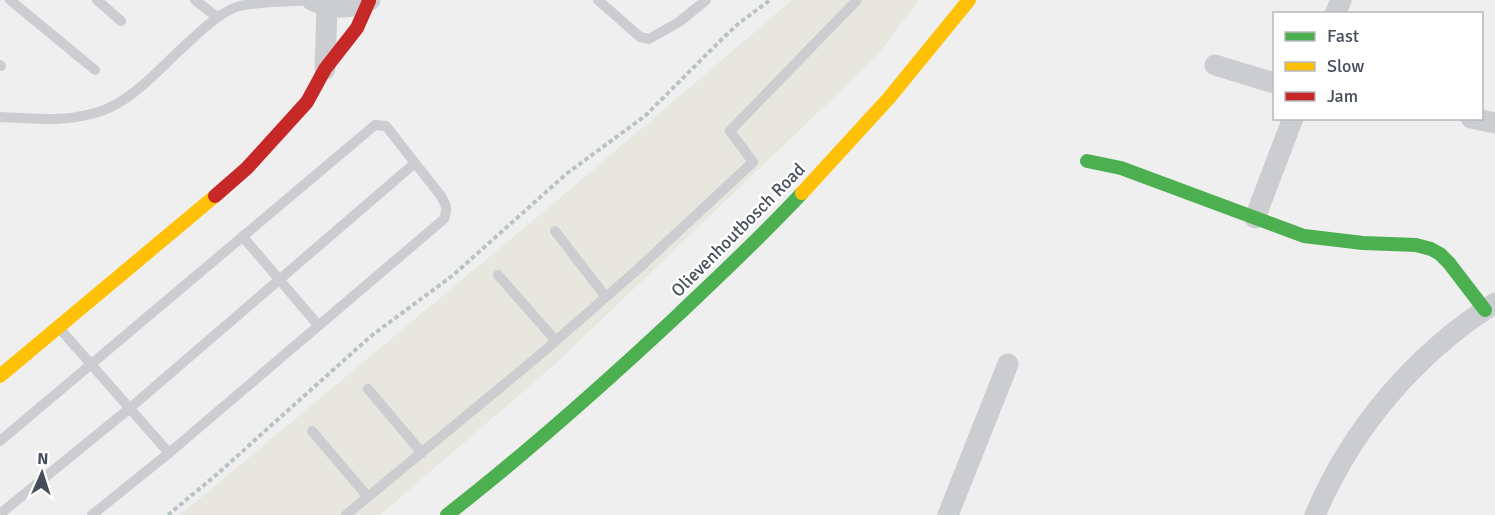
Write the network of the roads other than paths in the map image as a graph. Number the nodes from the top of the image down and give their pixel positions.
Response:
1 (10, 0) edge
2 (97, 0) edge
3 (195, 0) edge
4 (370, 0) edge
5 (598, 0) edge
6 (857, 0) edge
7 (969, 0) edge
8 (246, 2) edge
9 (317, 2) edge
10 (700, 2) edge
11 (217, 17) junction
12 (121, 21) dead end
13 (1215, 65) dead end
14 (325, 69) junction
15 (95, 70) dead end
16 (1273, 82) edge
17 (0, 117) edge
18 (1292, 120) edge
19 (1087, 161) dead end
20 (415, 163) junction
21 (1255, 218) junction
22 (555, 231) dead end
23 (243, 237) junction
24 (498, 275) dead end
25 (279, 280) junction
26 (606, 297) junction
27 (1490, 306) edge
28 (318, 325) junction
29 (58, 327) junction
30 (556, 341) junction
31 (91, 364) junction
32 (1008, 364) dead end
33 (0, 376) edge
34 (368, 389) dead end
35 (130, 408) junction
36 (312, 431) dead end
37 (0, 441) edge
38 (169, 453) junction
39 (422, 453) junction
40 (511, 465) junction
41 (368, 497) junction
42 (0, 514) edge
43 (93, 515) edge
44 (346, 515) edge
45 (447, 515) edge
46 (460, 515) edge
47 (948, 515) edge
48 (1315, 515) edge

1 - 15 lane
2 - 12 lane
3 - 11 lane
4 - 9 street
4 - 14 street
5 - 10 lane
6 - 26 lane
7 - 40 street, Olievenhoutbosch Road
8 - 9 lane
8 - 11 lane
9 - 14 street
11 - 17 lane
13 - 16 street
14 - 29 street
18 - 21 street
19 - 21 street
20 - 23 lane
20 - 25 lane
20 - 28 lane
21 - 27 street
22 - 26 lane
23 - 25 lane
23 - 31 lane
24 - 30 lane
25 - 28 lane
25 - 35 lane
26 - 30 lane
27 - 48 street
28 - 38 lane
29 - 31 lane
29 - 33 street
30 - 39 lane
31 - 35 lane
31 - 37 lane
32 - 47 street
34 - 39 lane
35 - 38 lane
35 - 42 lane
36 - 41 lane
38 - 43 lane
39 - 41 lane
40 - 45 street, Olievenhoutbosch Road
40 - 46 street, Olievenhoutbosch Road
41 - 44 lane

